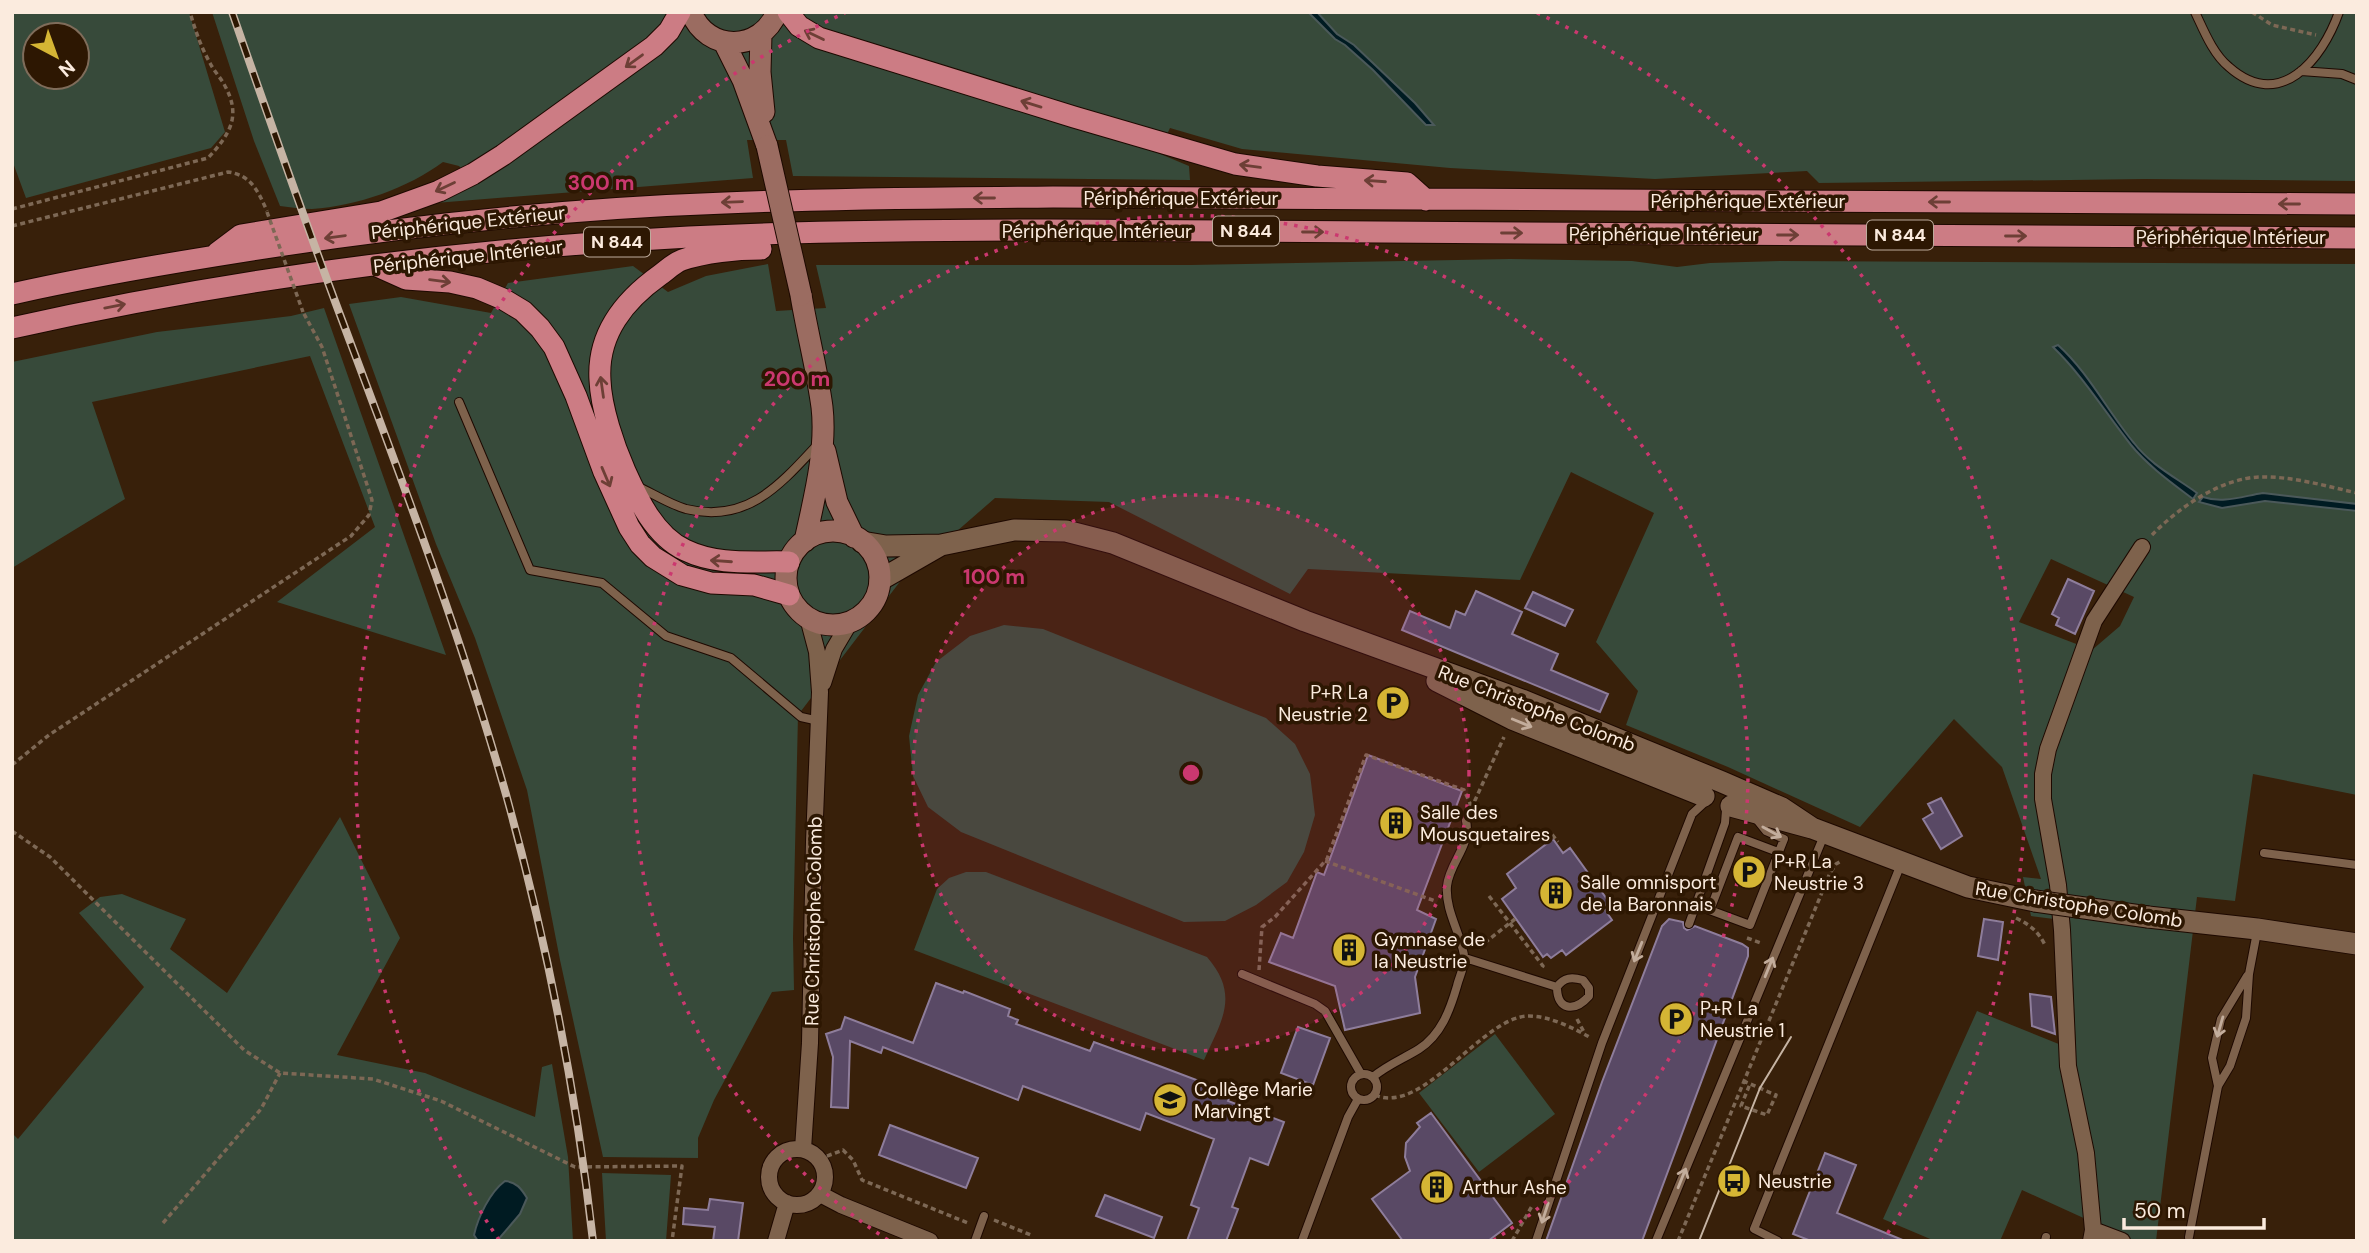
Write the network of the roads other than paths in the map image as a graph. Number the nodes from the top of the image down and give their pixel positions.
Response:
1 (680, 12) edge
2 (691, 12) edge
3 (777, 12) edge
4 (788, 12) edge
5 (2195, 12) edge
6 (2339, 12) edge
7 (761, 34) junction
8 (723, 42) junction
9 (2301, 71) junction
10 (2357, 80) edge
11 (767, 146) junction
12 (1426, 200) junction
13 (2357, 204) edge
14 (860, 232) junction
15 (2357, 238) edge
16 (213, 257) junction
17 (375, 265) junction
18 (12, 294) edge
19 (12, 328) edge
20 (459, 402) dead end
21 (822, 439) junction
22 (631, 483) junction
23 (858, 539) junction
24 (805, 541) junction
25 (941, 545) junction
26 (2142, 547) road end
27 (789, 562) junction
28 (880, 580) junction
29 (789, 595) junction
30 (808, 618) junction
31 (850, 622) junction
32 (1351, 638) junction
33 (820, 692) junction
34 (819, 722) junction
35 (1725, 783) junction
36 (1705, 799) junction
37 (1728, 808) junction
38 (1753, 813) junction
39 (1466, 821) road end
40 (1818, 830) junction
41 (1778, 852) junction
42 (2264, 853) dead end
43 (1903, 861) junction
44 (2357, 866) edge
45 (1696, 905) junction
46 (1710, 910) junction
47 (1689, 924) dead end
48 (2257, 929) junction
49 (2357, 944) edge
50 (1465, 958) junction
51 (1242, 974) dead end
52 (2249, 974) junction
53 (1557, 987) junction
54 (1361, 1074) junction
55 (1373, 1077) junction
56 (2218, 1086) junction
57 (1358, 1099) junction
58 (803, 1149) junction
59 (820, 1194) junction
60 (787, 1203) junction
61 (984, 1216) road end
62 (2092, 1235) edge
63 (2189, 1237) dead end
64 (776, 1241) edge
65 (930, 1241) edge
66 (975, 1241) edge
67 (1302, 1241) edge
68 (1536, 1241) edge
69 (1657, 1241) edge
70 (1778, 1241) edge
71 (2122, 1241) edge

1 -> 16 highway
2 - 8 main road
3 - 7 main road
12 -> 4 highway
5 - 9 lane
6 - 9 lane
7 - 8 main road
7 - 11 main road
8 - 11 main road
9 - 10 lane
11 - 21 main road, bridge
13 -> 12 highway, Périphérique Extérieur / N 844
12 -> 16 highway, Périphérique Extérieur / N 844
14 -> 15 highway, Périphérique Intérieur / N 844
14 - 17 highway, Périphérique Intérieur / N 844
22 -> 14 highway
16 - 18 highway, Périphérique Extérieur / N 844
19 -> 17 highway, Périphérique Intérieur / N 844
17 -> 29 highway
20 - 34 lane
21 - 22 lane
21 - 23 main road
21 - 24 main road
27 -> 22 highway
23 - 24 main road
23 - 25 street, Rue Christophe Colomb
23 - 28 main road
24 - 27 main road
25 - 28 street, Rue Christophe Colomb
25 - 32 street, Rue Christophe Colomb
26 - 62 street
27 - 29 main road
28 - 31 main road
29 - 30 main road
30 - 31 main road
30 - 33 street, Rue Christophe Colomb
31 - 33 street, Rue Christophe Colomb
32 - 35 street, Rue Christophe Colomb
32 -> 36 street, Rue Christophe Colomb
33 - 34 street, Rue Christophe Colomb
34 - 58 street, Rue Christophe Colomb
35 - 36 street
35 - 37 street
35 - 40 street, Rue Christophe Colomb
36 - 37 street
36 -> 68 lane
37 - 38 street, Rue Christophe Colomb
37 - 45 lane
38 - 40 street, Rue Christophe Colomb
38 -> 41 lane
39 - 50 lane
40 - 43 street, Rue Christophe Colomb
69 -> 40 lane
41 - 46 lane
41 - 46 lane
42 - 44 lane
43 - 48 street, Rue Christophe Colomb, bridge
43 - 70 lane
45 - 46 lane
45 - 47 lane
48 - 49 street, Rue Christophe Colomb
48 - 52 lane
50 - 53 lane
50 - 55 lane
51 - 54 lane
52 - 56 lane
52 -> 56 lane
53 - 53 lane
54 - 55 lane
54 - 57 lane
55 - 57 lane
56 - 63 lane
57 - 67 lane
58 - 59 street
58 - 60 street
59 - 60 street
59 - 65 street
60 - 64 street
61 - 66 lane
62 - 71 street

